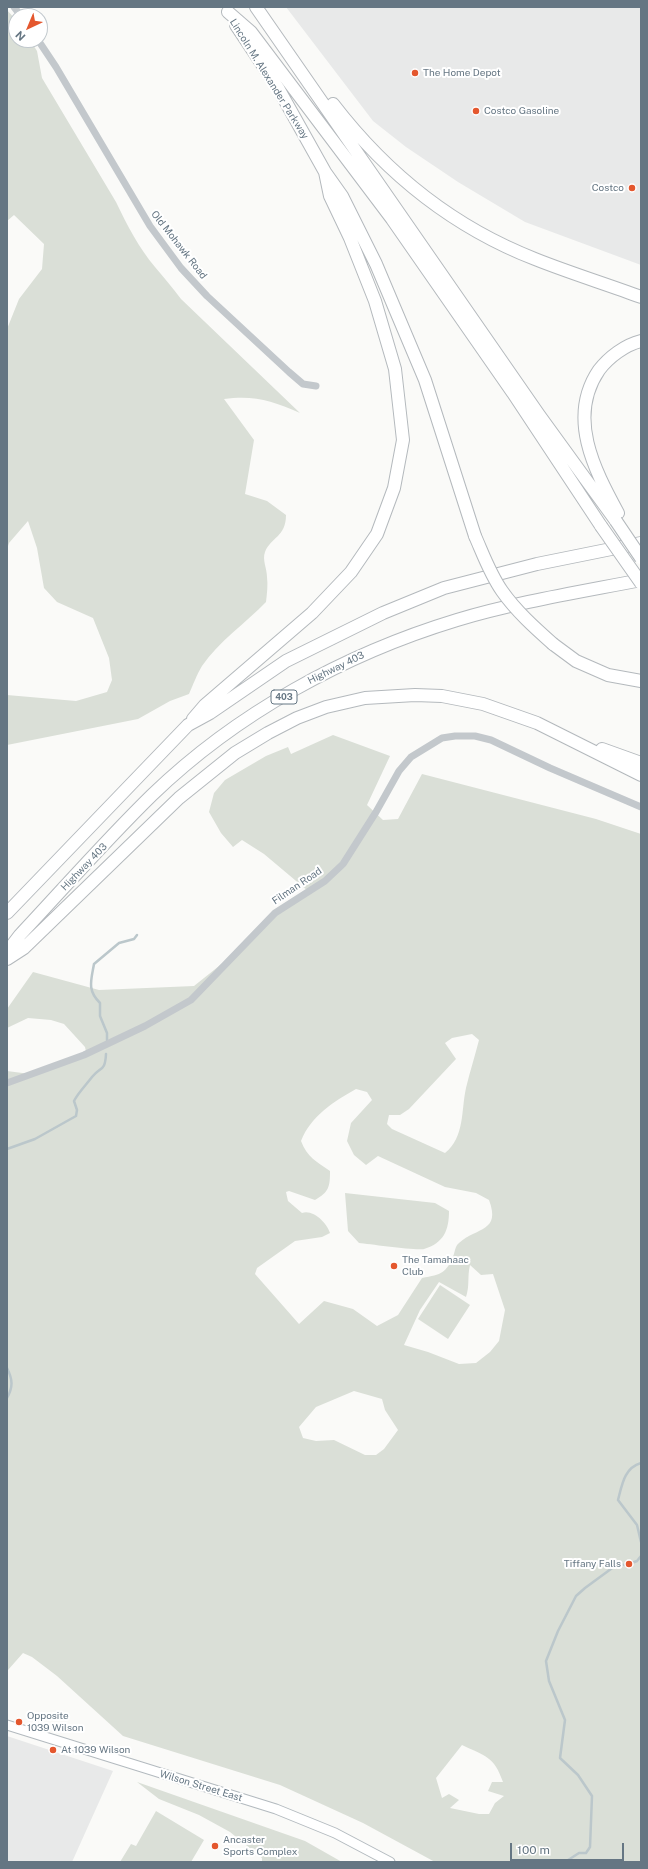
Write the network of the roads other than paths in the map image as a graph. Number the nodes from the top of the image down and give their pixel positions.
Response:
1 (256, 7) edge
2 (226, 9) edge
3 (43, 48) edge
4 (325, 172) junction
5 (641, 297) edge
6 (641, 341) edge
7 (316, 386) dead end
8 (618, 519) junction
9 (641, 538) edge
10 (641, 543) edge
11 (623, 547) junction
12 (641, 549) edge
13 (641, 558) edge
14 (641, 580) edge
15 (641, 583) edge
16 (641, 681) edge
17 (188, 725) junction
18 (563, 736) junction
19 (641, 763) edge
20 (641, 775) edge
21 (641, 807) edge
22 (7, 912) edge
23 (7, 952) edge
24 (7, 959) edge
25 (7, 1083) edge
26 (7, 1725) edge
27 (390, 1862) edge

1 - 5 highway
1 - 8 highway
2 - 4 highway, Lincoln M. Alexander Parkway
2 - 15 highway, bridge
3 - 7 street, Old Mohawk Road
4 - 16 highway, bridge
4 - 17 highway
6 - 8 highway
8 - 12 highway
8 - 13 highway, bridge
9 - 11 highway
10 - 11 highway
11 - 17 highway
14 - 23 highway, Highway 403 / 403
17 - 22 highway
18 - 19 highway
18 - 20 highway
18 - 24 highway
21 - 25 street, Filman Road
26 - 27 main road, Wilson Street East

